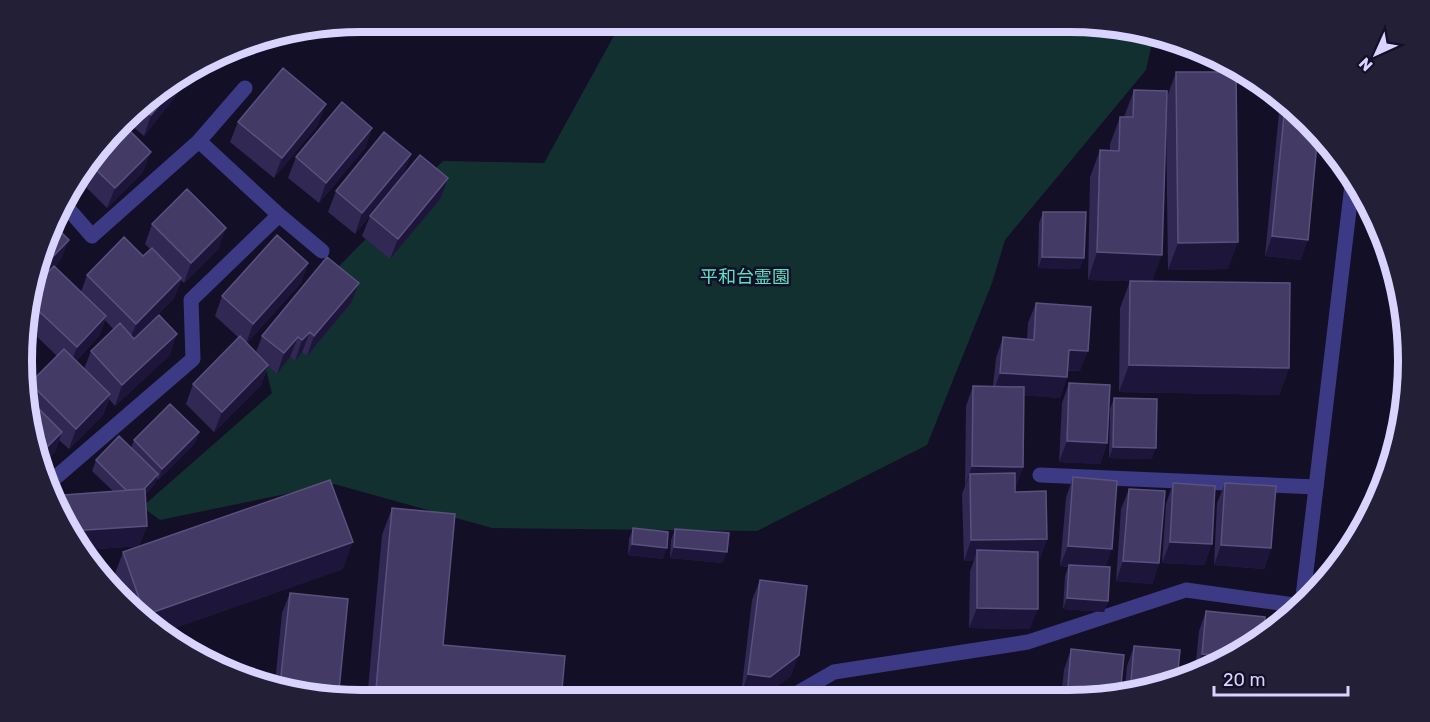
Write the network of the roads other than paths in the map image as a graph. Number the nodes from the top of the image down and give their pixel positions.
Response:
1 (245, 88) dead end
2 (199, 141) junction
3 (1351, 191) edge
4 (68, 209) edge
5 (279, 216) junction
6 (322, 251) dead end
7 (1040, 475) dead end
8 (54, 479) edge
9 (1316, 487) junction
10 (1303, 593) edge
11 (1291, 605) edge
12 (803, 690) edge

1 - 2 street
2 - 4 street
2 - 5 street
3 - 9 street
5 - 6 street
5 - 8 street
7 - 9 street
9 - 10 street
11 - 12 street

